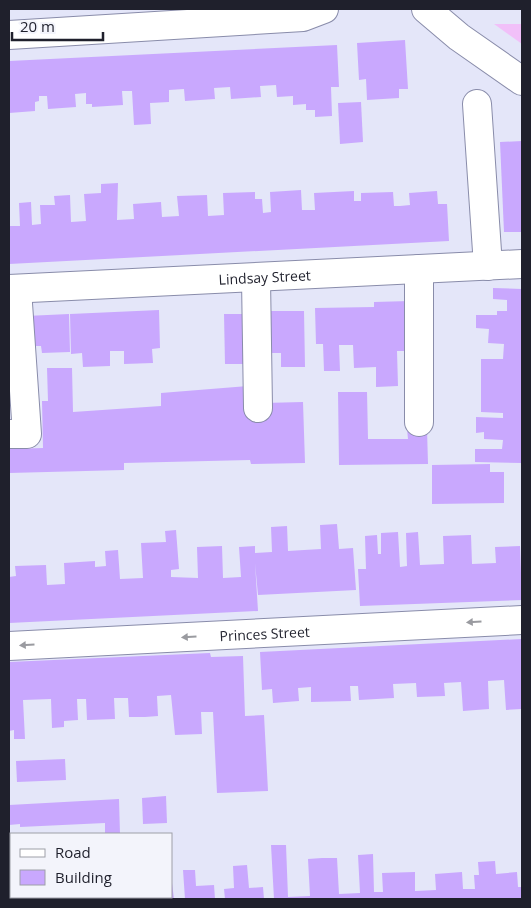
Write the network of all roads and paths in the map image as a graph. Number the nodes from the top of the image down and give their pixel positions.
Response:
1 (324, 9) edge
2 (426, 9) edge
3 (9, 35) edge
4 (522, 81) edge
5 (477, 104) dead end
6 (522, 264) edge
7 (488, 266) junction
8 (418, 269) junction
9 (256, 278) junction
10 (13, 289) edge
11 (258, 408) dead end
12 (420, 422) dead end
13 (9, 434) edge
14 (522, 620) edge
15 (9, 646) edge

1 - 3 street
2 - 4 street
5 - 7 street
6 - 7 street, Lindsay Street
7 - 8 street, Lindsay Street
8 - 9 street, Lindsay Street
8 - 12 street
9 - 10 street, Lindsay Street
9 - 11 street
10 - 13 street
14 -> 15 street, Princes Street

